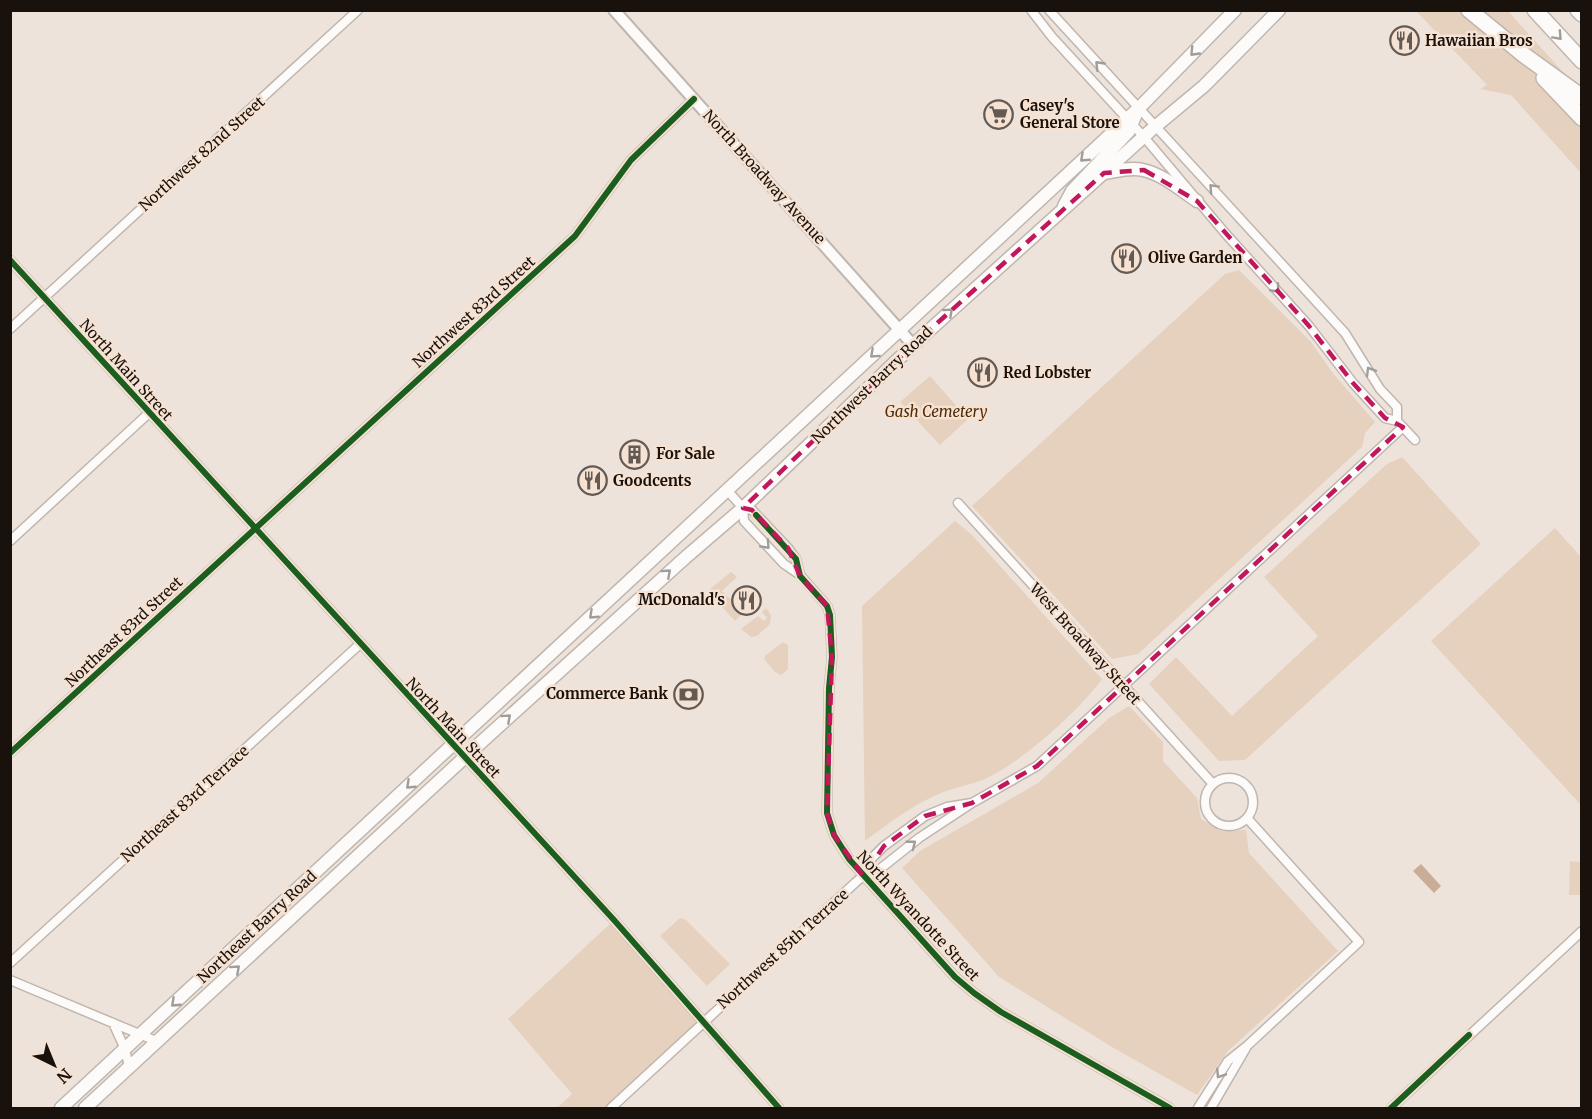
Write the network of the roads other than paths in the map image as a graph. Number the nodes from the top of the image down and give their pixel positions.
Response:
1 (358, 10) edge
2 (614, 10) edge
3 (1030, 10) edge
4 (1049, 10) edge
5 (1235, 10) edge
6 (1279, 10) edge
7 (1469, 10) edge
8 (1535, 10) edge
9 (1578, 10) edge
10 (1581, 14) edge
11 (1524, 55) junction
12 (1581, 61) edge
13 (1581, 97) edge
14 (694, 99) junction
15 (1139, 108) junction
16 (1581, 118) edge
17 (1130, 122) junction
18 (1155, 126) junction
19 (1144, 137) junction
20 (1104, 173) junction
21 (1197, 201) junction
22 (1061, 212) junction
23 (10, 260) edge
24 (45, 297) junction
25 (10, 329) edge
26 (900, 330) junction
27 (913, 345) junction
28 (149, 413) junction
29 (1400, 424) junction
30 (1414, 440) dead end
31 (727, 490) junction
32 (958, 503) dead end
33 (743, 508) junction
34 (255, 528) junction
35 (10, 541) edge
36 (800, 574) junction
37 (360, 644) junction
38 (1125, 687) junction
39 (452, 745) junction
40 (10, 753) edge
41 (464, 757) junction
42 (1213, 784) junction
43 (972, 803) junction
44 (1247, 818) junction
45 (863, 876) junction
46 (1581, 931) edge
47 (10, 963) edge
48 (10, 980) edge
49 (703, 1022) junction
50 (112, 1023) junction
51 (141, 1035) junction
52 (156, 1041) junction
53 (1248, 1045) junction
54 (125, 1049) junction
55 (129, 1067) junction
56 (61, 1108) edge
57 (85, 1108) edge
58 (611, 1108) edge
59 (779, 1108) edge
60 (1170, 1108) edge
61 (1198, 1108) edge
62 (1211, 1108) edge
63 (1391, 1108) edge

1 - 24 street, Northwest 82nd Street
2 - 14 street, North Broadway Avenue
3 - 17 street
15 -> 4 street
5 -> 15 main road
6 - 18 main road, Northwest Barry Road
7 - 11 highway
8 -> 12 highway
9 - 10 highway
11 - 13 highway
11 - 16 highway
14 - 26 street, North Broadway Avenue
14 - 34 street, Northwest 83rd Street
15 - 17 main road
15 - 18 street
17 - 19 street
17 - 22 main road
17 -> 26 main road, Northwest Barry Road
18 - 19 main road, Northwest Barry Road
29 -> 18 street
19 - 20 main road, Northwest Barry Road
19 - 21 street
20 - 21 main road
20 - 22 main road, Northwest Barry Road
21 -> 29 street
27 -> 22 main road, Northwest Barry Road
23 - 24 street, North Main Street
24 - 25 street, Northwest 82nd Street
24 - 28 street, North Main Street
26 - 27 street, North Broadway Avenue
26 -> 31 main road, Northwest Barry Road
27 - 33 main road, Northwest Barry Road
28 - 34 street, North Main Street
28 - 35 street
29 - 30 street
29 - 38 street
31 - 33 street, North Wyandotte Street
31 -> 39 main road, Northwest Barry Road
32 - 38 street, West Broadway Street
33 -> 36 street, North Wyandotte Street
33 - 36 street, North Wyandotte Street
41 -> 33 main road, Northwest Barry Road
34 - 37 street, North Main Street
34 - 40 street, Northeast 83rd Street
36 - 45 street, North Wyandotte Street
37 - 39 street, North Main Street
37 - 47 street, Northeast 83rd Terrace
38 - 42 street, West Broadway Street
38 - 43 street
39 - 41 street, North Main Street
39 -> 51 main road, Northeast Barry Road
41 - 49 street, North Main Street
52 -> 41 main road, Northeast Barry Road
42 - 44 street
42 - 44 street
45 -> 43 street
43 - 45 street
44 - 53 street
45 - 49 street, Northwest 85th Terrace
45 - 60 street, North Wyandotte Street
46 - 63 street
48 - 50 street
49 - 58 street, Northwest 85th Terrace
49 - 59 street, North Main Street
50 - 51 street
50 - 54 street
51 - 52 street
51 - 54 main road, Northeast Barry Road
52 - 55 main road, Northeast Barry Road
53 -> 61 street
53 - 62 street
54 - 55 street
54 - 56 main road, Northeast Barry Road
55 - 57 main road, Northeast Barry Road

